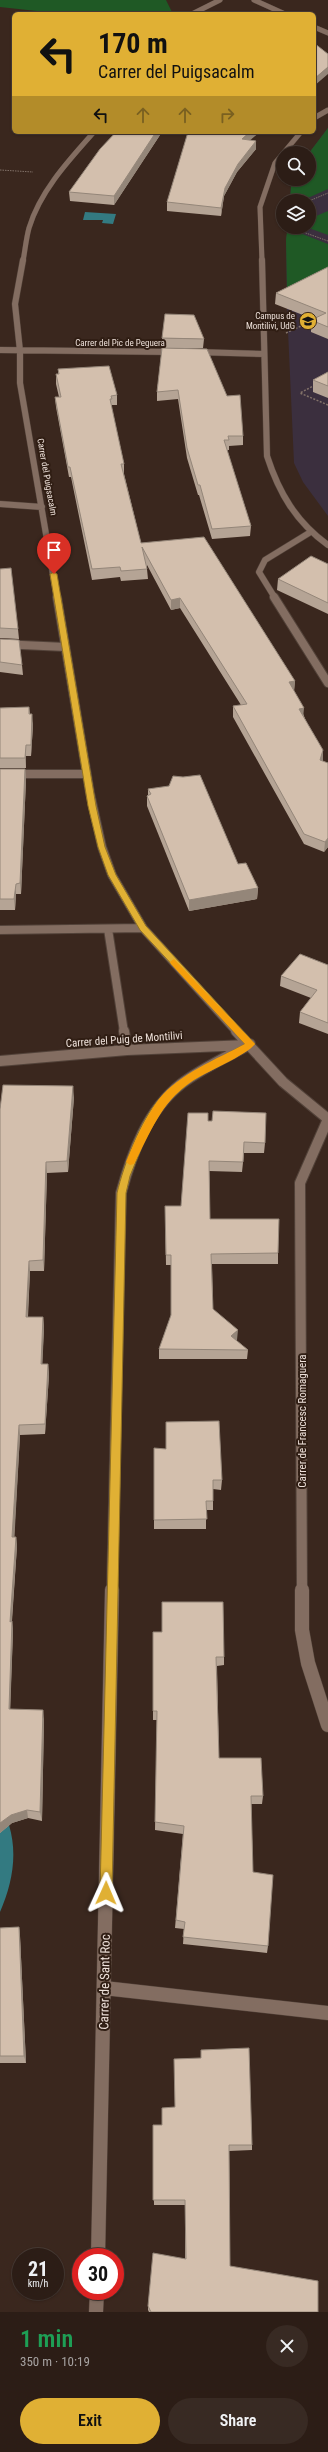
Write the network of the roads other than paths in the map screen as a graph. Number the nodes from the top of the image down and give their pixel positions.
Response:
1 (220, 0) edge
2 (254, 0) edge
3 (196, 12) edge
4 (281, 12) edge
5 (316, 28) edge
6 (328, 34) edge
7 (328, 110) edge
8 (316, 117) edge
9 (92, 134) edge
10 (298, 134) edge
11 (0, 350) edge
12 (20, 351) junction
13 (184, 352) edge
14 (191, 352) edge
15 (264, 354) junction
16 (0, 504) edge
17 (42, 507) junction
18 (309, 533) junction
19 (328, 545) edge
20 (0, 644) edge
21 (65, 647) junction
22 (328, 683) edge
23 (0, 774) edge
24 (87, 774) junction
25 (143, 928) junction
26 (108, 929) junction
27 (0, 930) edge
28 (250, 1044) junction
29 (127, 1050) junction
30 (0, 1061) edge
31 (328, 1119) edge
32 (328, 1725) edge
33 (104, 1988) junction
34 (328, 2014) edge
35 (98, 2248) edge
36 (97, 2300) edge
37 (96, 2312) edge

1 - 3 street
2 - 4 street
5 - 6 street
7 - 8 street
9 - 12 street, Carrer del Puigsacalm
10 - 15 street
11 - 12 street, Carrer del Pic de Peguera
12 - 13 street, Carrer del Pic de Peguera
12 - 17 street, Carrer del Puigsacalm
14 - 15 street
15 - 18 street
16 - 17 street
17 - 21 street, Carrer del Puigsacalm
18 - 19 street
18 - 22 street
20 - 21 street
21 - 24 street, Carrer del Puigsacalm
23 - 24 street
24 - 25 street, Carrer del Puigsacalm
25 - 26 street
25 - 28 street, Carrer del Puigsacalm
26 - 27 street
26 - 29 street
28 - 29 street, Carrer del Puig de Montilivi
28 - 31 street, Carrer del Puigsacalm
28 - 33 street, Carrer de Sant Roc
29 - 30 street, Carrer del Puig de Montilivi
31 - 32 street, Carrer de Francesc Romaguera
33 - 34 street
33 - 35 street, Carrer de Sant Roc
36 - 37 street

